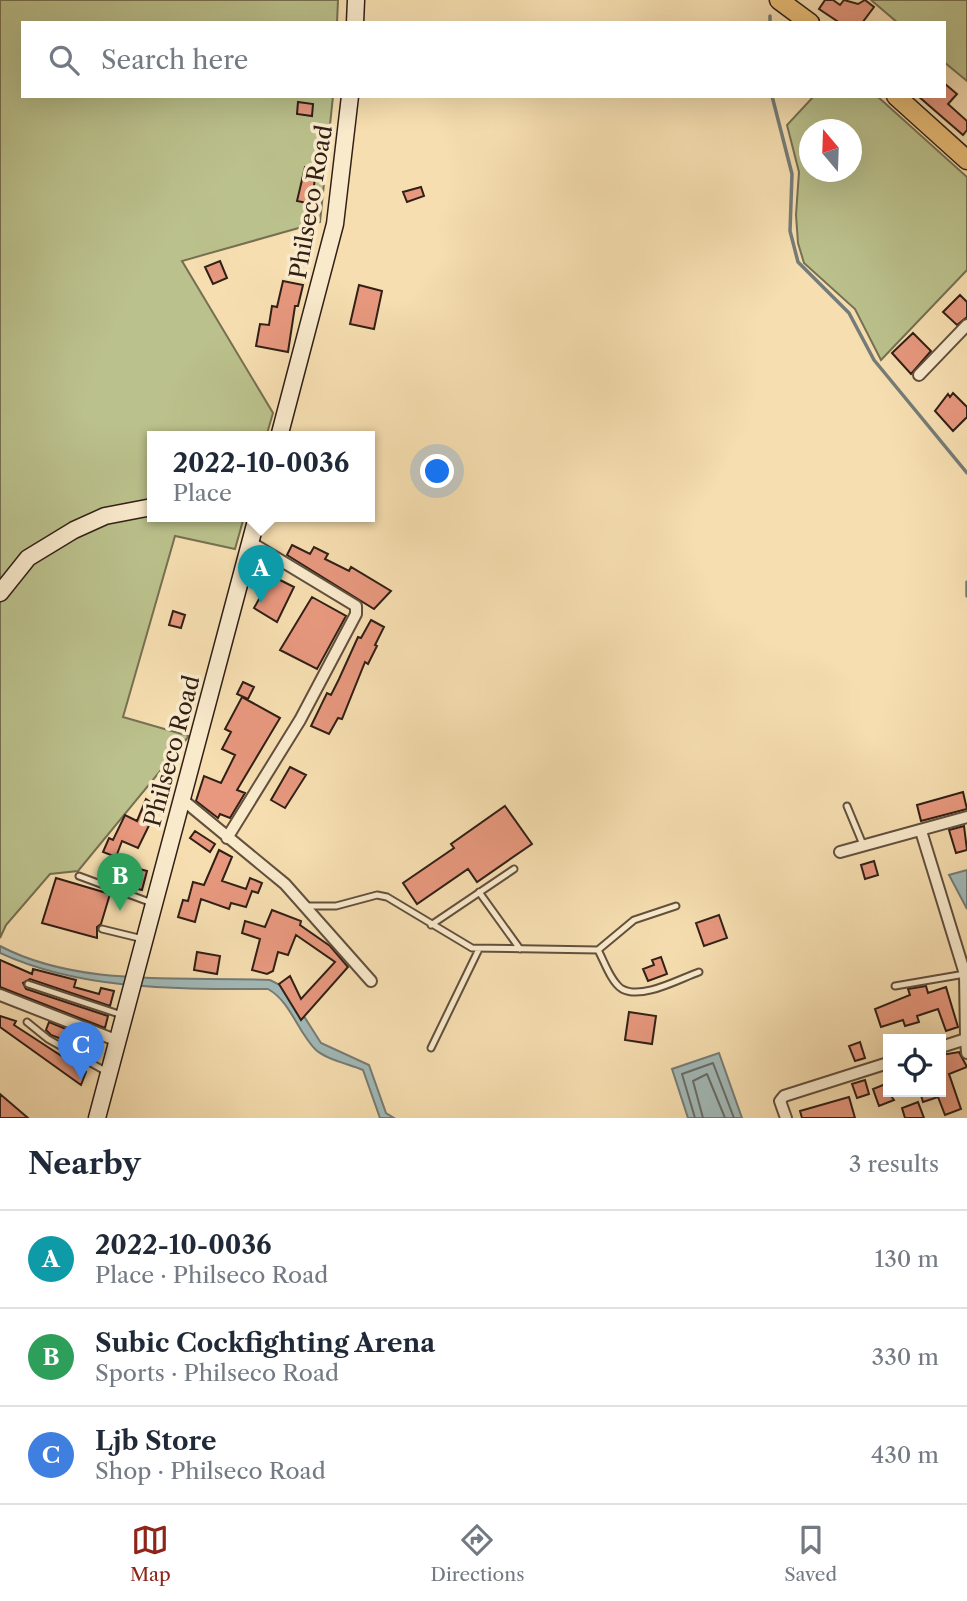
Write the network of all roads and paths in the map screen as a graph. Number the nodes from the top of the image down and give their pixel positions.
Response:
1 (356, 0) edge
2 (779, 0) edge
3 (355, 21) edge
4 (807, 21) edge
5 (350, 98) edge
6 (898, 98) edge
7 (967, 160) edge
8 (967, 325) edge
9 (919, 376) dead end
10 (281, 431) edge
11 (147, 508) edge
12 (256, 522) edge
13 (250, 542) junction
14 (0, 593) edge
15 (183, 800) junction
16 (847, 806) dead end
17 (967, 817) edge
18 (921, 831) junction
19 (227, 838) junction
20 (864, 847) junction
21 (840, 852) dead end
22 (514, 869) dead end
23 (79, 876) dead end
24 (479, 892) junction
25 (155, 904) junction
26 (307, 906) junction
27 (676, 906) dead end
28 (431, 925) junction
29 (102, 929) dead end
30 (144, 947) junction
31 (479, 949) junction
32 (520, 949) junction
33 (598, 950) junction
34 (699, 972) dead end
35 (965, 974) junction
36 (371, 981) dead end
37 (28, 984) dead end
38 (895, 986) dead end
39 (0, 995) edge
40 (125, 1016) junction
41 (27, 1022) dead end
42 (966, 1039) edge
43 (118, 1041) junction
44 (946, 1045) edge
45 (431, 1048) dead end
46 (967, 1053) edge
47 (883, 1065) edge
48 (109, 1073) junction
49 (97, 1118) edge
50 (786, 1118) edge

1 - 3 street
2 - 4 main road
5 - 10 street, Philseco Road
6 - 7 main road
8 - 9 street
11 - 14 street
12 - 13 street, Philseco Road
13 - 15 street, Philseco Road
13 - 19 street
15 - 19 street
15 - 25 street, Philseco Road
16 - 20 lane
17 - 18 street
18 - 20 street
18 - 35 street
19 - 26 street
20 - 21 street
22 - 24 lane
23 - 25 lane
24 - 28 lane
24 - 32 lane
25 - 30 street, Philseco Road
26 - 28 lane
26 - 36 street
27 - 33 lane
28 - 31 lane
29 - 30 lane
30 - 40 street, Philseco Road
31 - 32 lane
31 - 45 lane
32 - 33 lane
33 - 34 lane
35 - 38 lane
35 - 42 street
37 - 40 lane
39 - 43 street
40 - 43 street, Philseco Road
41 - 48 lane
42 - 44 street
42 - 46 street
43 - 48 street, Philseco Road
47 - 50 street
48 - 49 street, Philseco Road

